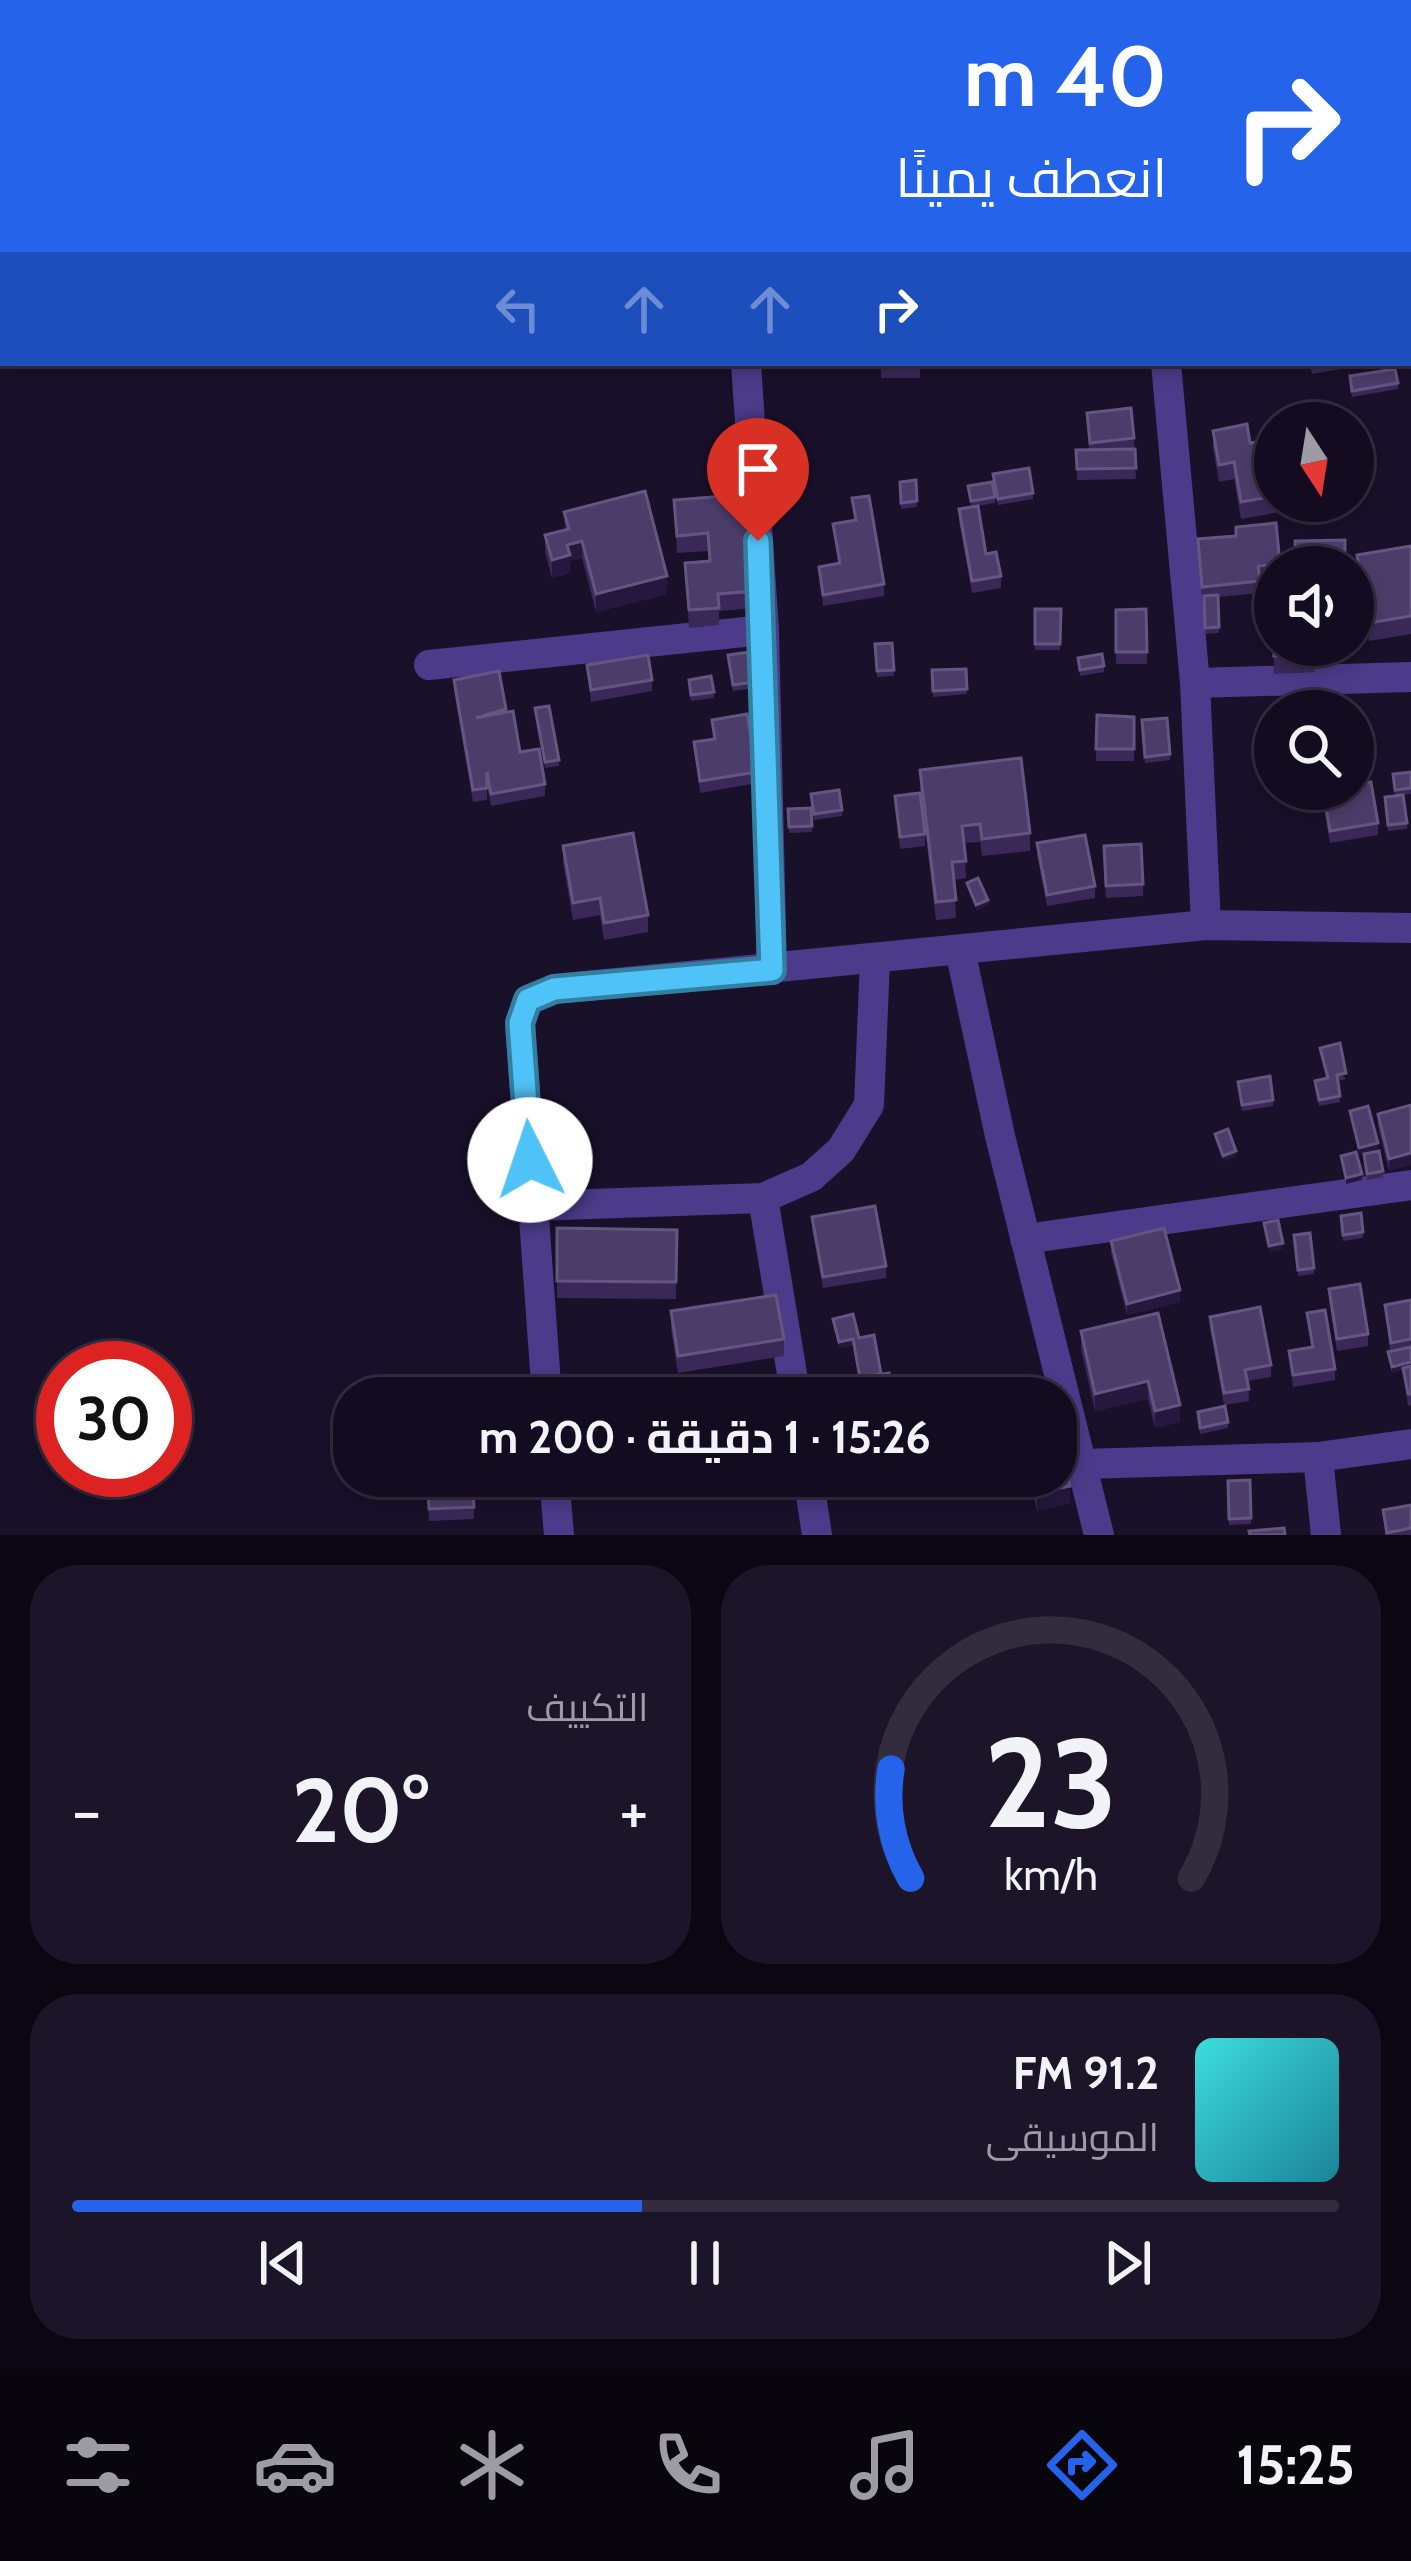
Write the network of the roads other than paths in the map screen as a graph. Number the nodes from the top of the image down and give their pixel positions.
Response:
1 (746, 366) edge
2 (1166, 366) edge
3 (764, 630) junction
4 (429, 665) dead end
5 (1411, 677) edge
6 (1195, 683) junction
7 (1206, 925) junction
8 (1411, 928) edge
9 (960, 950) junction
10 (875, 960) junction
11 (772, 970) junction
12 (1411, 1185) edge
13 (763, 1198) junction
14 (533, 1206) junction
15 (1025, 1239) junction
16 (545, 1377) edge
17 (793, 1377) edge
18 (1411, 1444) edge
19 (1318, 1457) junction
20 (1084, 1464) junction
21 (556, 1497) edge
22 (811, 1497) edge
23 (559, 1535) edge
24 (817, 1535) edge
25 (1100, 1535) edge
26 (1326, 1535) edge

1 - 3 street
2 - 6 street
3 - 4 street
3 - 11 street
5 - 6 street
6 - 7 street
7 - 8 street
7 - 9 street
9 - 10 street
9 - 15 street
10 - 11 street
10 - 13 street
11 - 14 street
12 - 15 street
13 - 14 street
13 - 17 street
14 - 16 street
15 - 20 street
18 - 19 street
19 - 20 street
19 - 26 street
20 - 25 street
21 - 23 street
22 - 24 street

